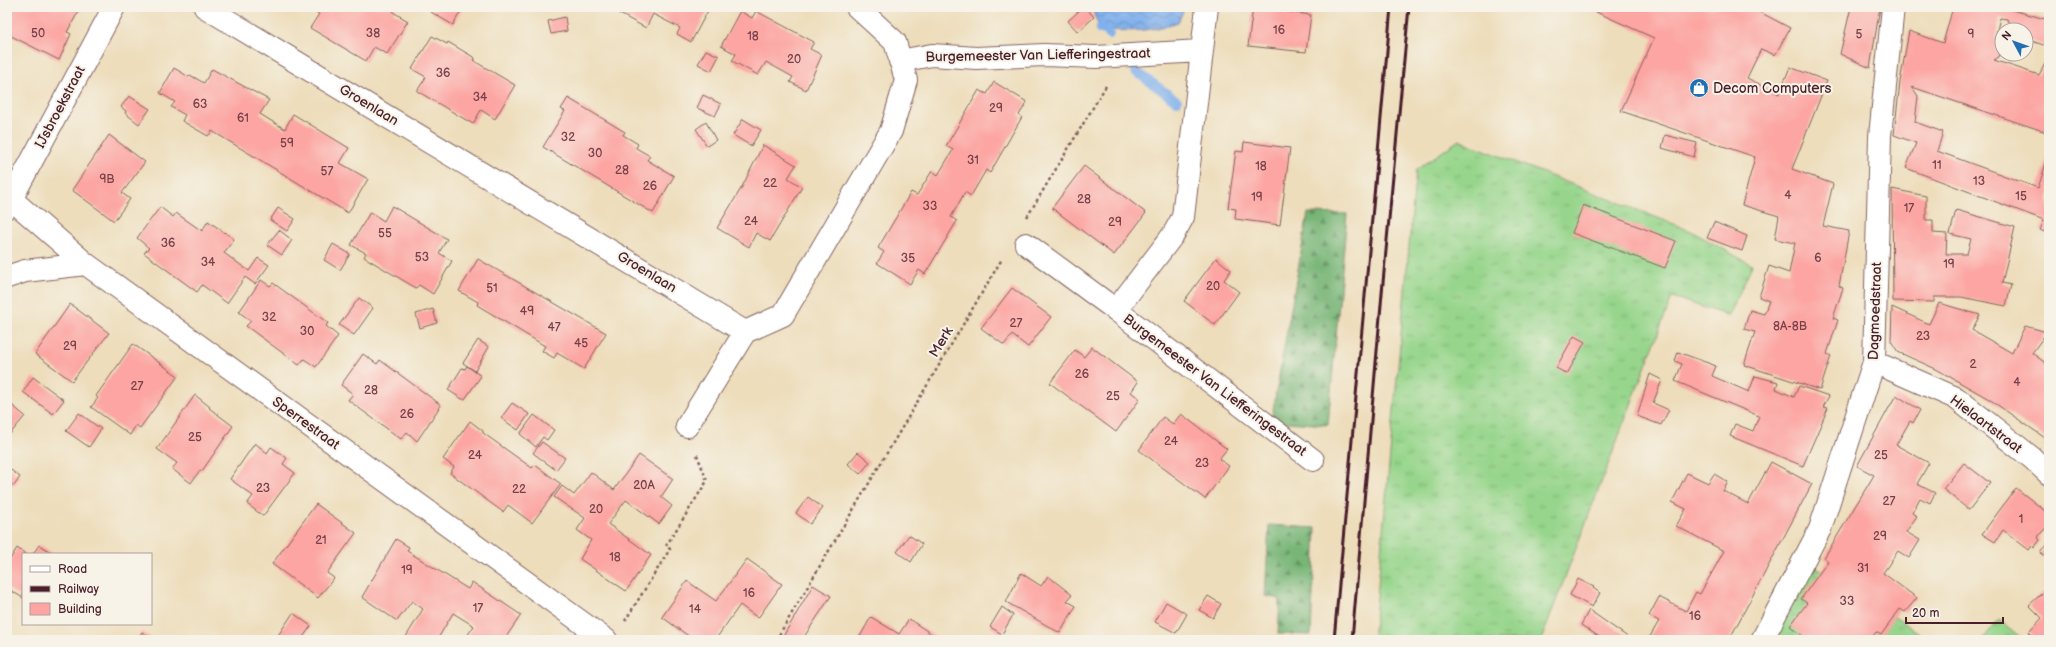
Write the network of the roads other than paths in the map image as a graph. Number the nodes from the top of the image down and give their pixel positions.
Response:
1 (114, 7) edge
2 (205, 7) edge
3 (857, 7) edge
4 (1207, 7) edge
5 (1893, 7) edge
6 (1201, 51) junction
7 (900, 61) junction
8 (9, 203) edge
9 (1025, 234) road end
10 (86, 264) junction
11 (7, 277) edge
12 (1116, 310) junction
13 (744, 332) junction
14 (1874, 362) junction
15 (686, 426) road end
16 (1313, 460) dead end
17 (2049, 474) edge
18 (614, 634) edge
19 (1762, 640) edge

1 - 8 street, IJsbroekstraat
2 - 13 street, Groenlaan
3 - 7 street
4 - 6 street, Burgemeester Van Liefferingestraat
5 - 14 street, Dagmoedstraat
6 - 7 street, Burgemeester Van Liefferingestraat
6 - 12 street, Burgemeester Van Liefferingestraat
7 - 13 street
8 - 10 street, Sperrestraat
9 - 12 street, Burgemeester Van Liefferingestraat
10 - 11 street
10 - 18 street, Sperrestraat
12 - 16 street, Burgemeester Van Liefferingestraat
13 - 15 street
14 - 17 street, Hielaartstraat
14 - 19 street, Dagmoedstraat

